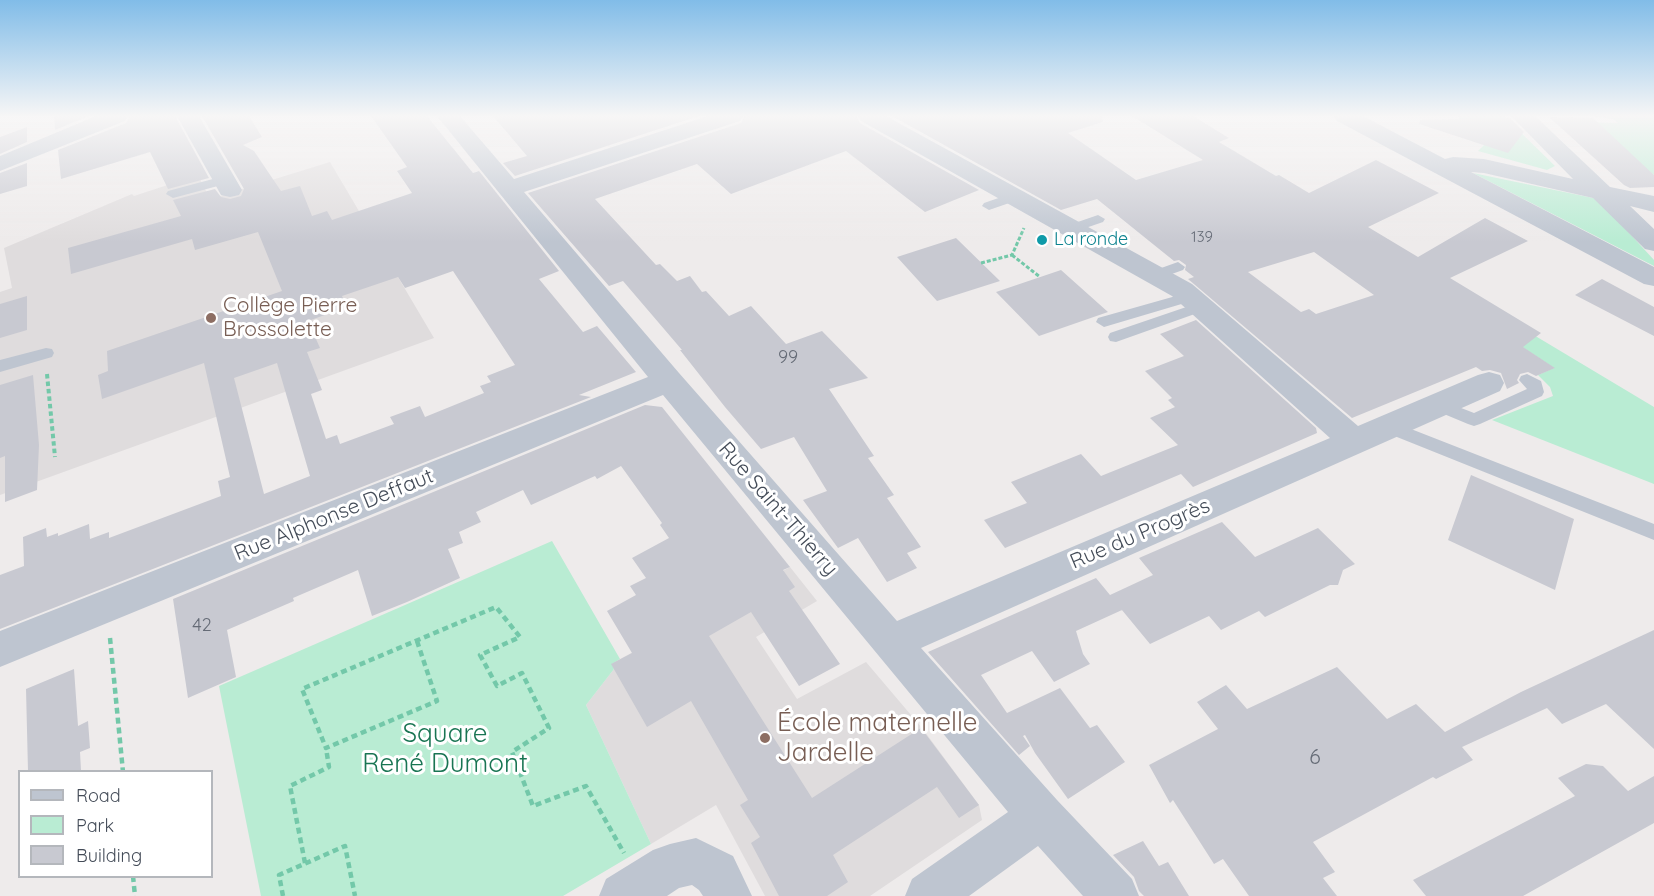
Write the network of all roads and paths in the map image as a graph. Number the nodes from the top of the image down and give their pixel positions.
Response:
1 (15, 158) edge
2 (211, 158) edge
3 (482, 158) edge
4 (605, 158) edge
5 (934, 158) edge
6 (1424, 158) edge
7 (1566, 158) edge
8 (0, 164) edge
9 (1438, 165) junction
10 (227, 185) joint
11 (508, 189) junction
12 (173, 194) dead end
13 (1606, 195) junction
14 (1654, 204) edge
15 (1041, 212) junction
16 (1098, 219) dead end
17 (1071, 229) junction
18 (1654, 243) edge
19 (1012, 255) junction
20 (981, 263) dead end
21 (1040, 277) dead end
22 (1654, 278) edge
23 (1195, 302) junction
24 (1104, 322) dead end
25 (1116, 337) dead end
26 (46, 353) joint
27 (0, 366) edge
28 (1527, 380) dead end
29 (668, 381) junction
30 (1489, 383) dead end
31 (1438, 405) junction
32 (1389, 426) junction
33 (1354, 441) junction
34 (55, 457) dead end
35 (1654, 532) edge
36 (417, 640) junction
37 (892, 642) junction
38 (99, 643) dead end
39 (0, 649) edge
40 (326, 748) junction
41 (123, 770) edge
42 (1041, 816) junction
43 (305, 863) junction
44 (133, 878) edge
45 (633, 890) edge
46 (135, 896) edge
47 (283, 896) edge
48 (355, 896) edge
49 (728, 896) edge
50 (929, 896) edge
51 (1115, 896) edge

1 - 8 street
2 - 10 street
3 - 11 street, Rue Saint-Thierry
4 - 11 street
5 - 15 street
6 - 9 street
7 - 13 street
9 - 13 street
9 - 22 street
10 - 12 lane
11 - 29 street, Rue Saint-Thierry
13 - 14 street
13 - 18 street
15 - 17 street
15 - 19 path
16 - 17 lane
17 - 23 street
19 - 20 path
19 - 21 path
23 - 24 lane
23 - 25 lane
23 - 33 street
26 - 27 lane
26 - 34 path
28 - 31 lane
29 - 37 street, Rue Saint-Thierry
29 - 39 street, Rue Alphonse Deffaut
30 - 31 street, Rue du Progrès
31 - 32 street, Rue du Progrès
32 - 33 street, Rue du Progrès
32 - 35 lane
33 - 37 street, Rue du Progrès
36 - 40 path
36 - 40 path
36 - 45 path
37 - 42 street, Rue Saint-Thierry
38 - 41 path
40 - 43 path
42 - 50 street
42 - 51 street, Rue Saint-Thierry
43 - 47 path
43 - 48 path
44 - 46 path
45 - 49 street

